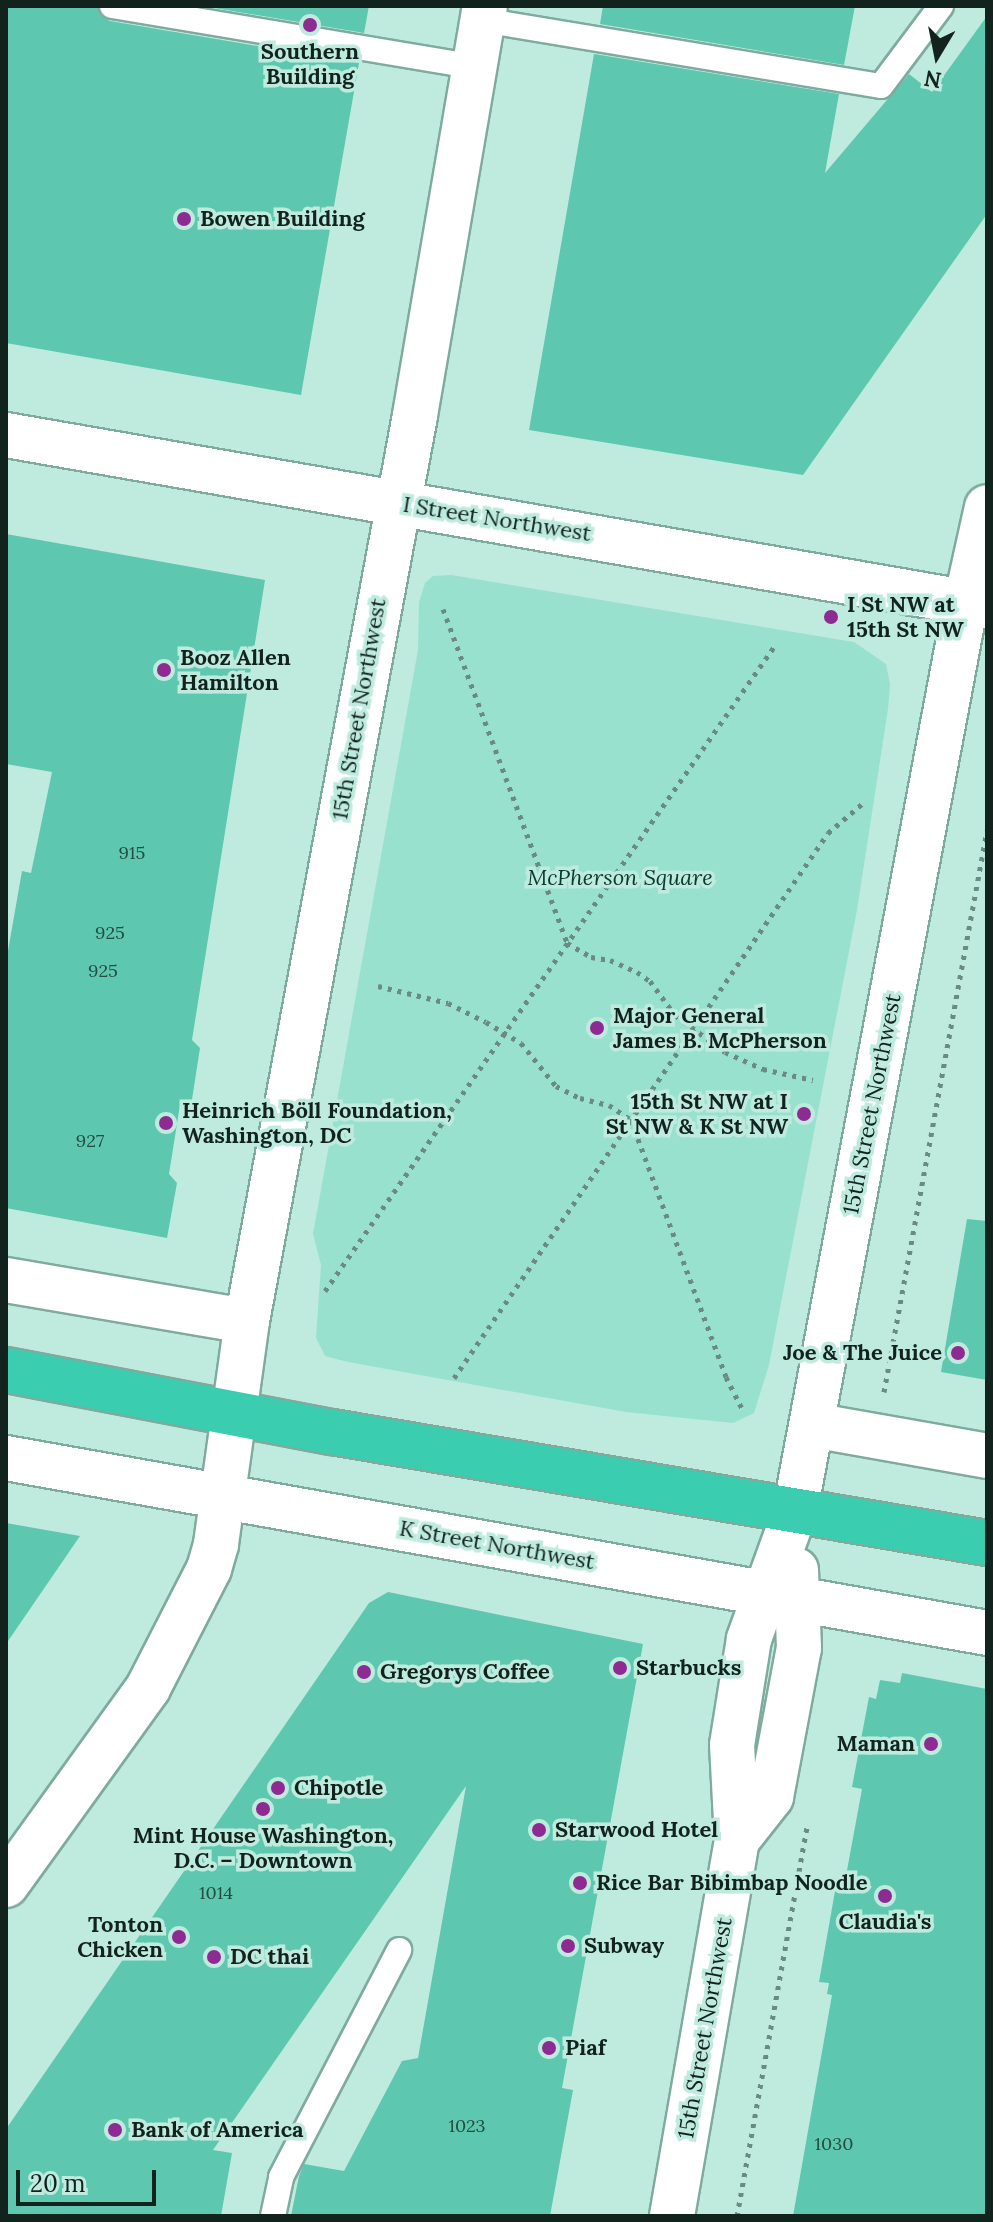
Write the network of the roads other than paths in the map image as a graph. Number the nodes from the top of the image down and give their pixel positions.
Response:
1 (112, 6) edge
2 (941, 6) edge
3 (484, 13) edge
4 (475, 67) junction
5 (6, 435) edge
6 (398, 503) junction
7 (987, 507) edge
8 (976, 604) edge
9 (6, 1280) edge
10 (247, 1321) junction
11 (6, 1370) edge
12 (234, 1413) junction
13 (812, 1425) junction
14 (987, 1456) edge
15 (6, 1458) edge
16 (222, 1496) junction
17 (795, 1511) junction
18 (987, 1543) edge
19 (781, 1596) junction
20 (987, 1633) edge
21 (21, 1840) edge
22 (6, 1885) edge
23 (399, 1950) dead end
24 (273, 2216) edge
25 (672, 2216) edge

1 - 4 lane
2 - 3 lane
3 - 4 main road, 15th Street Northwest
4 - 6 main road, 15th Street Northwest
5 - 6 main road, I Street Northwest
6 - 8 main road, I Street Northwest
6 - 10 main road, 15th Street Northwest
7 - 8 main road, 15th Street Northwest
8 - 13 main road, 15th Street Northwest
9 - 10 main road
10 - 12 main road, 15th Street Northwest
11 - 12 highway
12 - 16 main road, 15th Street Northwest
12 - 17 highway
13 - 14 main road
13 - 17 main road, 15th Street Northwest
15 - 16 main road, K Street Northwest
16 - 19 main road, K Street Northwest
16 - 21 main road, 15th Street Northwest
17 - 18 highway
17 - 19 main road, 15th Street Northwest
19 - 20 main road, K Street Northwest
19 - 25 main road, 15th Street Northwest
21 - 22 main road, 15th Street Northwest
23 - 24 lane

